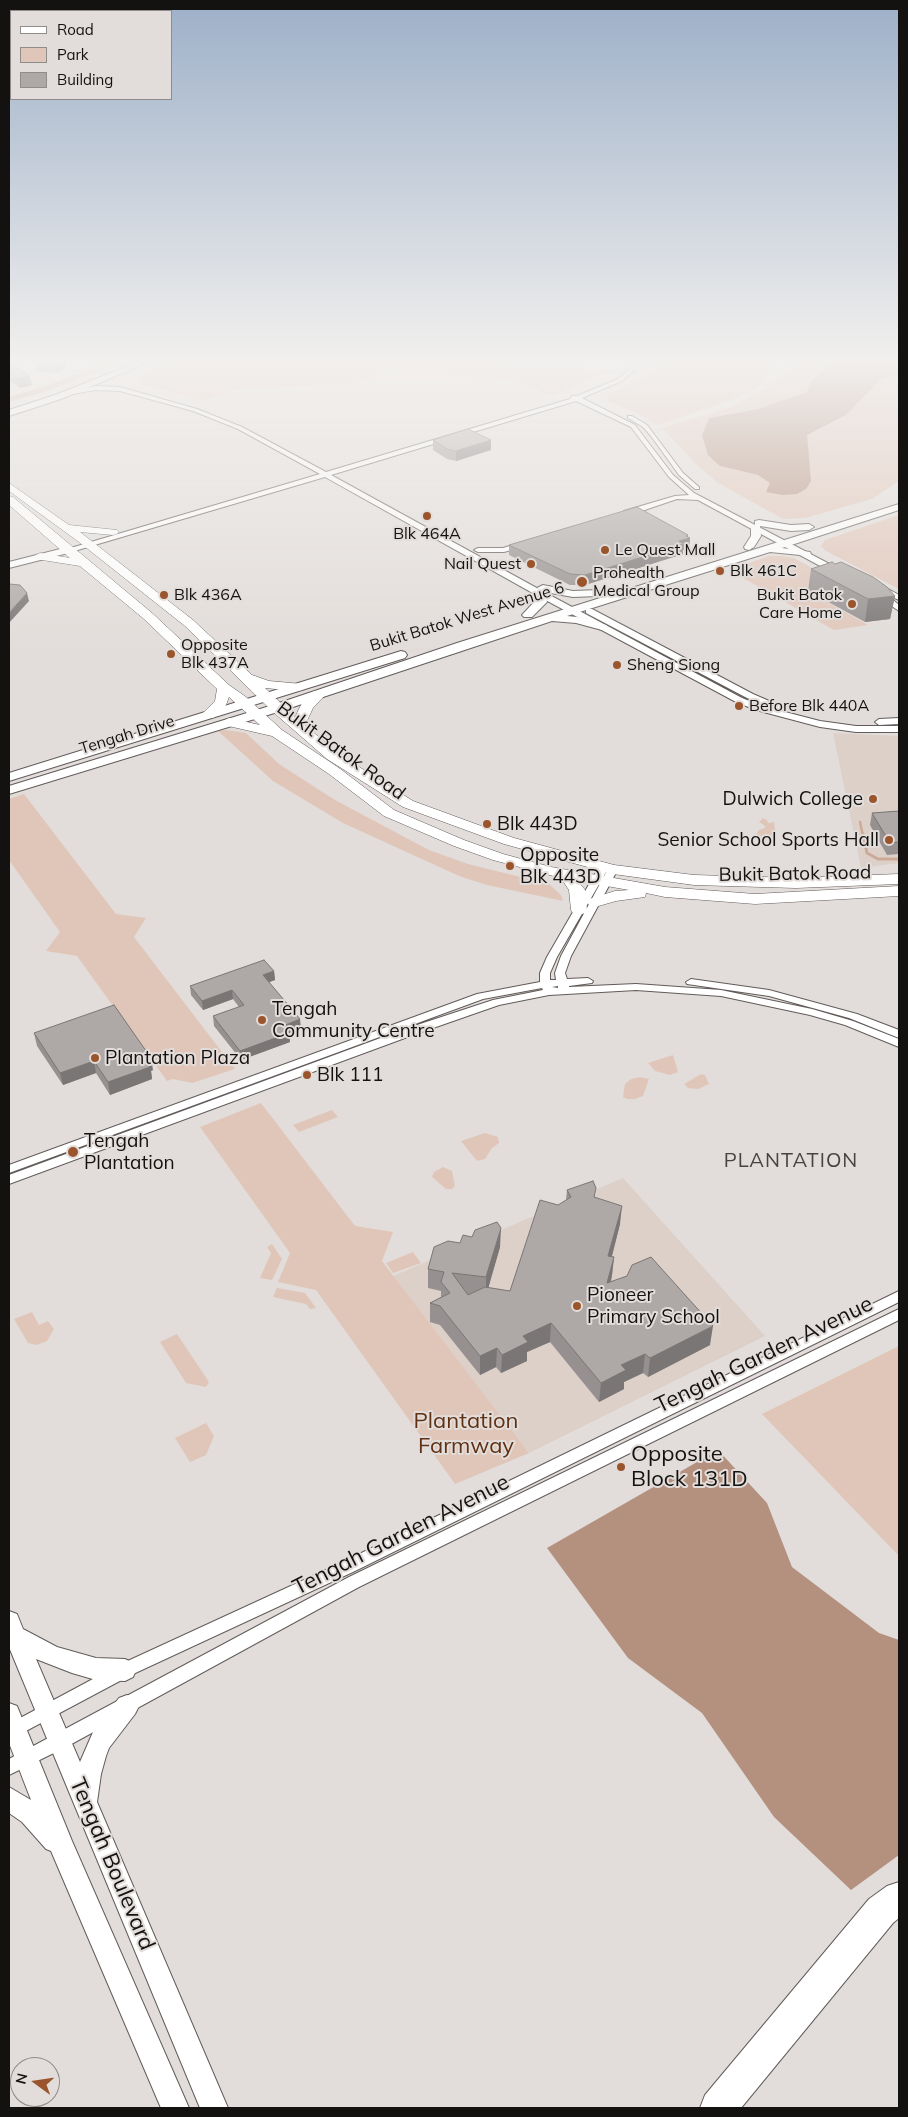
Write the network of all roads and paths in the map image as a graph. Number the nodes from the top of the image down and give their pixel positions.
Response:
1 (302, 459) edge
2 (306, 459) edge
3 (368, 459) edge
4 (369, 459) edge
5 (658, 459) edge
6 (670, 459) edge
7 (327, 471) junction
8 (9, 486) edge
9 (685, 489) junction
10 (677, 497) junction
11 (899, 497) edge
12 (700, 498) junction
13 (9, 499) edge
14 (899, 507) edge
15 (616, 516) edge
16 (757, 526) junction
17 (65, 527) junction
18 (809, 527) junction
19 (47, 532) junction
20 (822, 532) junction
21 (115, 534) junction
22 (784, 539) junction
23 (86, 542) junction
24 (532, 542) edge
25 (749, 546) junction
26 (65, 548) junction
27 (478, 550) junction
28 (504, 550) junction
29 (766, 550) junction
30 (809, 552) junction
31 (36, 556) junction
32 (106, 558) junction
33 (495, 560) junction
34 (9, 561) edge
35 (84, 564) junction
36 (9, 565) edge
37 (846, 572) edge
38 (542, 591) junction
39 (598, 593) junction
40 (624, 594) junction
41 (899, 598) edge
42 (571, 606) junction
43 (172, 609) junction
44 (899, 609) edge
45 (528, 615) junction
46 (148, 616) junction
47 (544, 620) junction
48 (603, 623) junction
49 (220, 651) junction
50 (194, 659) junction
51 (246, 676) junction
52 (297, 687) junction
53 (224, 688) junction
54 (319, 694) junction
55 (266, 696) junction
56 (245, 704) junction
57 (277, 708) junction
58 (256, 714) junction
59 (208, 715) junction
60 (899, 721) edge
61 (229, 722) junction
62 (298, 726) junction
63 (899, 729) edge
64 (277, 733) junction
65 (9, 777) edge
66 (9, 790) edge
67 (566, 874) junction
68 (605, 875) junction
69 (899, 879) edge
70 (899, 891) edge
71 (665, 892) junction
72 (595, 902) junction
73 (579, 910) junction
74 (563, 987) junction
75 (547, 988) junction
76 (405, 1028) junction
77 (899, 1034) edge
78 (899, 1043) edge
79 (9, 1169) edge
80 (9, 1180) edge
81 (899, 1296) edge
82 (899, 1314) edge
83 (523, 1490) junction
84 (12, 1628) edge
85 (124, 1670) junction
86 (126, 1706) junction
87 (47, 1712) junction
88 (11, 1725) edge
89 (60, 1742) junction
90 (18, 1763) edge
91 (9, 1799) edge
92 (86, 1802) junction
93 (62, 1847) junction
94 (899, 1898) edge
95 (175, 2108) edge
96 (214, 2108) edge
97 (718, 2108) edge

1 - 7 street
2 - 7 street
3 - 7 street
4 - 7 street
5 - 9 street
6 - 16 street
7 - 21 street
7 - 27 street
7 - 38 street
8 - 17 main road, Bukit Batok Road
9 - 10 street
9 - 12 street
10 - 12 street
10 - 15 street
11 - 18 street, Bukit Batok West Avenue 6
12 - 16 street
13 - 19 main road, Bukit Batok Road
14 - 20 street, Bukit Batok West Avenue 6
16 - 18 street
16 - 22 street
16 - 25 street
17 - 21 main road
17 - 23 main road, Bukit Batok Road
18 - 22 street, Bukit Batok West Avenue 6
19 - 26 main road, Bukit Batok Road
19 - 31 main road
20 - 22 street, Bukit Batok West Avenue 6
20 - 30 street
21 - 23 street
21 - 32 main road
22 - 25 street, Bukit Batok West Avenue 6
22 - 29 street, Bukit Batok West Avenue 6
22 - 30 street
23 - 26 street
23 - 32 main road, Bukit Batok Road
24 - 28 street
25 - 39 street, Bukit Batok West Avenue 6
26 - 31 street
26 - 35 main road, Bukit Batok Road
27 - 28 street
27 - 33 street
28 - 33 street
29 - 30 street
29 - 40 street, Bukit Batok West Avenue 6
30 - 37 street
31 - 34 street
31 - 35 main road
31 - 36 street
32 - 43 main road, Bukit Batok Road
33 - 38 street
35 - 46 main road, Bukit Batok Road
38 - 39 street
38 - 42 street
38 - 45 street
39 - 42 street, Bukit Batok West Avenue 6
40 - 42 street, Bukit Batok West Avenue 6
40 - 48 street
41 - 44 street
42 - 45 street, Bukit Batok West Avenue 6
42 - 47 street, Bukit Batok West Avenue 6
42 - 48 street
43 - 46 main road
43 - 49 main road, Bukit Batok Road
45 - 52 street, Bukit Batok West Avenue 6
46 - 50 main road, Bukit Batok Road
47 - 48 street
47 - 54 street, Bukit Batok West Avenue 6
48 - 60 street
48 - 63 street
49 - 50 main road
49 - 51 main road, Bukit Batok Road
50 - 53 main road, Bukit Batok Road
51 - 52 main road
51 - 55 main road, Bukit Batok Road
52 - 55 street, Bukit Batok West Avenue 6
53 - 56 main road, Bukit Batok Road
53 - 59 main road
54 - 57 street, Bukit Batok West Avenue 6
54 - 62 main road
55 - 56 street, Bukit Batok West Avenue 6
55 - 57 main road, Bukit Batok Road
56 - 58 main road, Bukit Batok Road
56 - 59 street, Tengah Drive
57 - 58 street, Bukit Batok West Avenue 6
57 - 62 main road, Bukit Batok Road
58 - 61 street, Tengah Drive
58 - 64 main road, Bukit Batok Road
59 - 65 street, Tengah Drive
61 - 64 main road
61 - 66 street, Tengah Drive
62 - 68 main road, Bukit Batok Road
64 - 67 main road, Bukit Batok Road
67 - 68 main road, Bukit Batok Road
67 - 73 main road
68 - 69 main road, Bukit Batok Road
68 - 71 main road, Bukit Batok Road
68 - 72 street
68 - 73 street
70 - 71 main road, Bukit Batok Road
71 - 72 main road
72 - 74 street
73 - 75 street
74 - 75 street
74 - 77 street
74 - 78 street
75 - 76 street
76 - 79 street
76 - 80 street
81 - 83 street, Tengah Garden Avenue
82 - 83 street, Tengah Garden Avenue
83 - 85 street, Tengah Garden Avenue
83 - 86 street, Tengah Garden Avenue
84 - 85 street
84 - 87 street, Tengah Boulevard
85 - 87 street, Tengah Garden Avenue
86 - 89 street, Tengah Garden Avenue
86 - 92 street
87 - 88 street, Tengah Garden Avenue
87 - 89 street, Tengah Boulevard
88 - 90 street, Tengah Boulevard
89 - 90 street, Tengah Garden Avenue
89 - 92 street, Tengah Boulevard
90 - 93 street, Tengah Boulevard
91 - 93 street
92 - 96 street, Tengah Boulevard
93 - 95 street, Tengah Boulevard
94 - 97 highway

